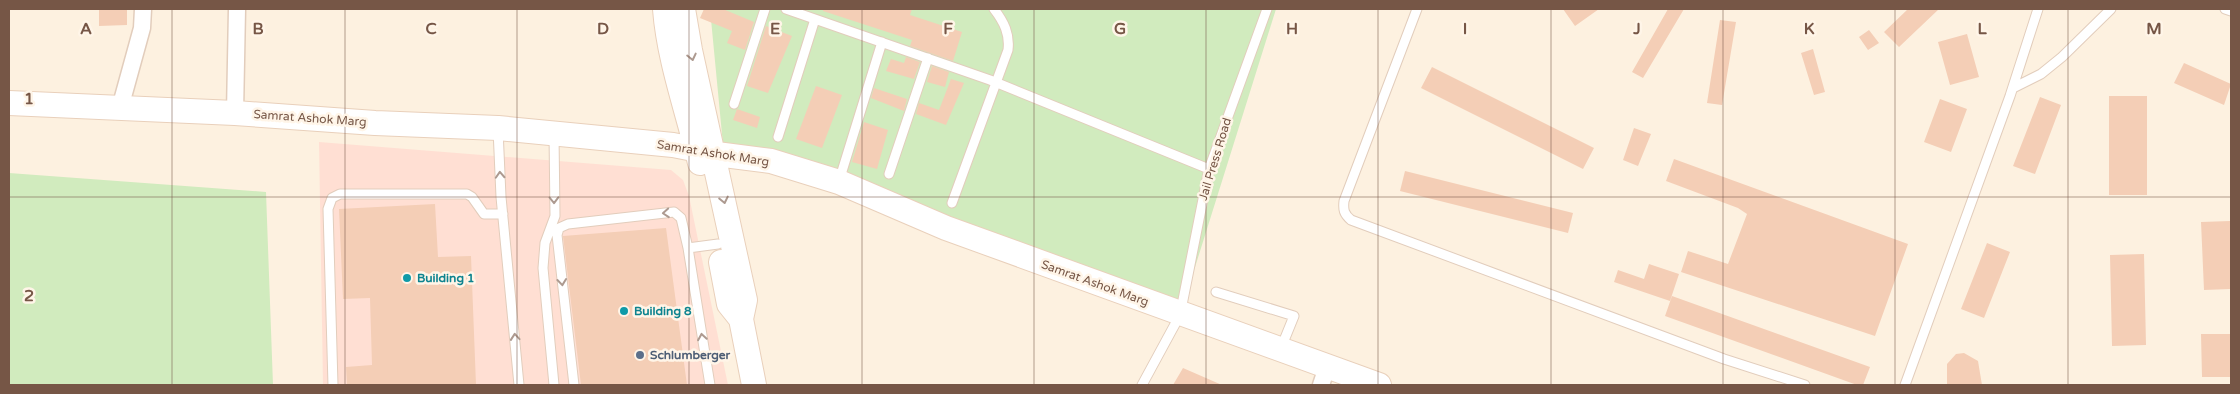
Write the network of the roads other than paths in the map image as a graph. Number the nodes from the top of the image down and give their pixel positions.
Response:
1 (143, 9) edge
2 (237, 9) edge
3 (665, 9) edge
4 (683, 9) edge
5 (766, 9) edge
6 (994, 9) edge
7 (1267, 9) edge
8 (1417, 9) edge
9 (2038, 9) edge
10 (2111, 9) edge
11 (2225, 9) edge
12 (791, 10) edge
13 (2231, 11) edge
14 (815, 19) junction
15 (882, 42) junction
16 (928, 58) junction
17 (998, 83) junction
18 (2013, 88) junction
19 (9, 104) edge
20 (734, 104) dead end
21 (120, 108) junction
22 (235, 113) junction
23 (498, 128) junction
24 (554, 134) junction
25 (778, 137) dead end
26 (706, 151) junction
27 (1209, 169) junction
28 (889, 174) dead end
29 (839, 182) junction
30 (952, 203) dead end
31 (503, 214) junction
32 (718, 244) junction
33 (688, 248) junction
34 (1216, 292) dead end
35 (1180, 315) junction
36 (741, 319) junction
37 (1280, 350) junction
38 (1324, 376) edge
39 (333, 385) edge
40 (519, 385) edge
41 (554, 385) edge
42 (574, 385) edge
43 (710, 385) edge
44 (754, 385) edge
45 (1142, 385) edge
46 (1379, 385) edge
47 (1805, 385) edge
48 (1905, 385) edge

1 - 21 street
2 - 22 street
3 - 26 street
4 -> 26 street
5 - 20 lane
6 - 17 lane
7 - 27 lane, Jail Press Road
8 - 47 lane
9 - 18 lane
10 - 18 lane
11 - 13 lane
12 - 14 lane
14 - 15 lane
14 - 25 lane
15 - 16 lane
15 - 29 lane
16 - 17 lane
16 - 28 lane
17 - 27 lane
17 - 30 lane
18 - 48 lane
19 - 21 street, Samrat Ashok Marg
21 - 22 street, Samrat Ashok Marg
22 - 23 street, Samrat Ashok Marg
23 - 24 street, Samrat Ashok Marg
31 -> 23 lane
24 - 26 street, Samrat Ashok Marg
24 -> 41 lane
26 - 29 street, Samrat Ashok Marg
26 - 32 street
26 -> 36 street
27 - 35 lane, Jail Press Road
29 - 35 street, Samrat Ashok Marg
31 - 39 lane
40 -> 31 lane
32 - 33 lane
32 - 36 street
33 -> 42 lane
43 -> 33 lane
34 - 37 lane
35 - 37 street, Samrat Ashok Marg
35 - 45 lane, Jail Press Road
36 - 44 street
37 - 38 street, Samrat Ashok Marg
38 - 46 street, Samrat Ashok Marg

